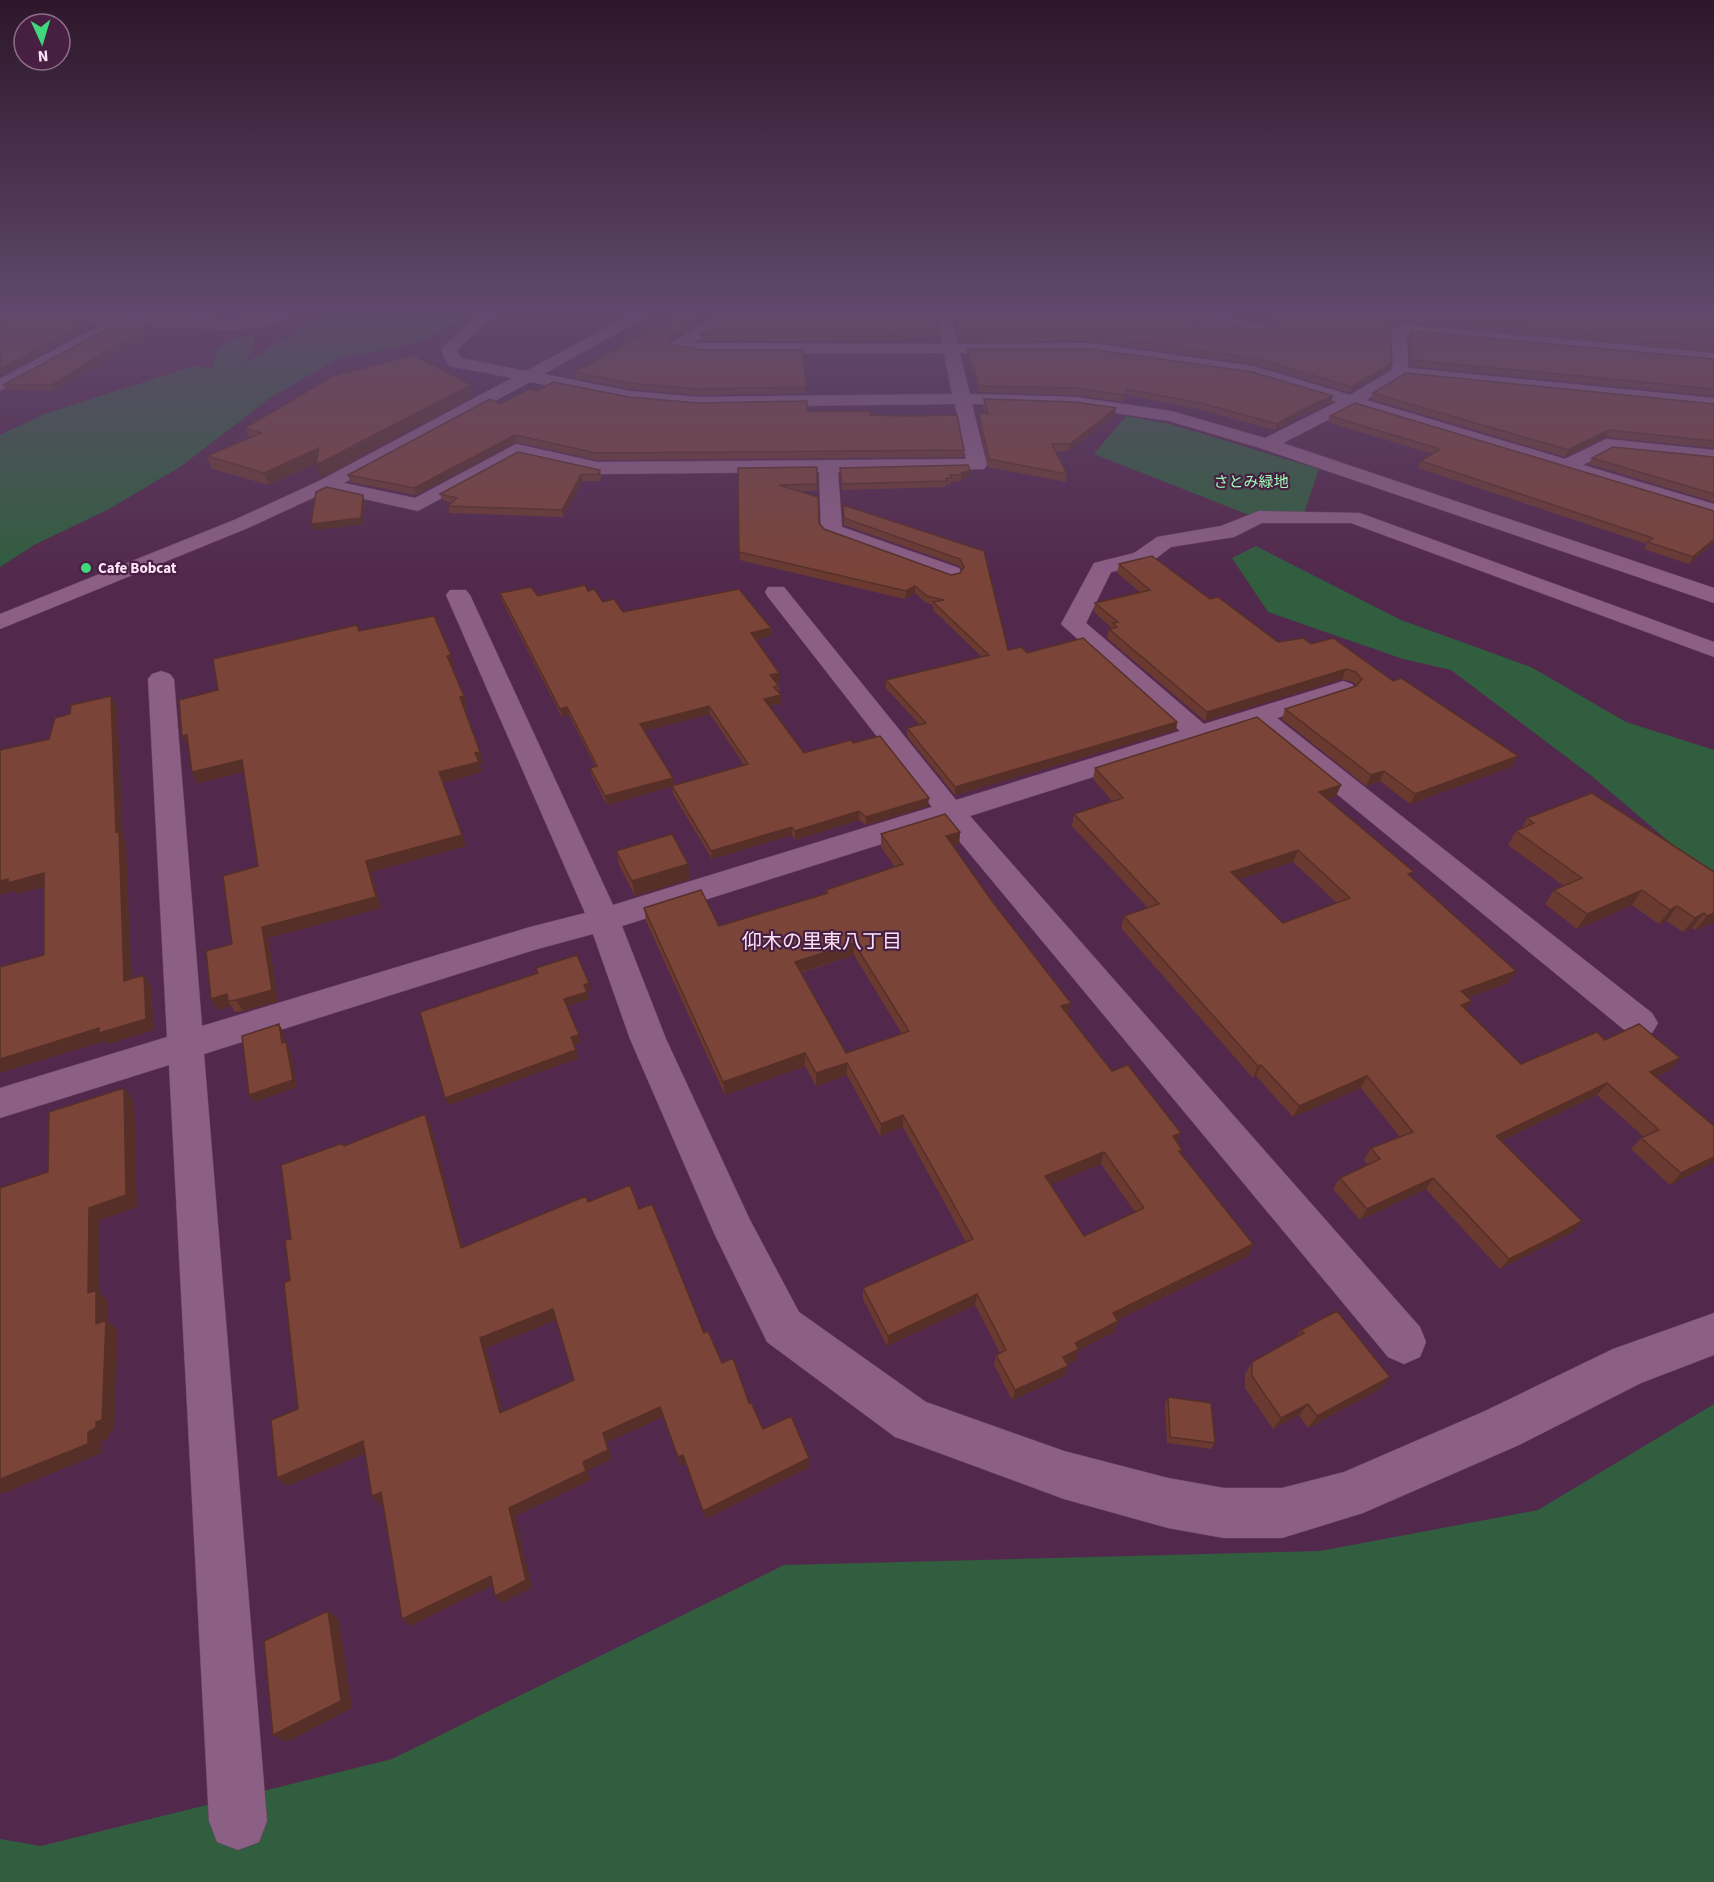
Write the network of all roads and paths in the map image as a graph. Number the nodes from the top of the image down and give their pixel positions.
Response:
1 (483, 402) edge
2 (695, 402) edge
3 (712, 402) edge
4 (964, 402) edge
5 (1069, 402) edge
6 (1350, 402) edge
7 (1360, 402) edge
8 (1267, 444) junction
9 (1714, 456) edge
10 (828, 466) junction
11 (1567, 466) junction
12 (327, 485) junction
13 (1714, 511) edge
14 (951, 573) edge
15 (776, 592) dead end
16 (458, 595) dead end
17 (1714, 596) edge
18 (0, 622) edge
19 (1714, 650) edge
20 (161, 679) dead end
21 (1343, 689) edge
22 (1257, 715) junction
23 (1199, 733) junction
24 (949, 810) junction
25 (604, 920) junction
26 (1640, 1023) edge
27 (184, 1046) junction
28 (0, 1103) edge
29 (1714, 1334) edge
30 (1404, 1341) dead end
31 (238, 1821) dead end

1 - 12 street
2 - 3 street
4 - 10 street
5 - 8 street
6 - 8 street
7 - 11 street
8 - 17 street
9 - 11 street
10 - 12 street
10 - 14 street
11 - 13 street
12 - 18 street
15 - 24 street
16 - 25 street
19 - 23 street
20 - 27 street
21 - 22 street
22 - 23 street
22 - 26 street
23 - 24 street
24 - 25 street
24 - 30 street
25 - 27 street
25 - 29 street
27 - 28 street
27 - 31 street

